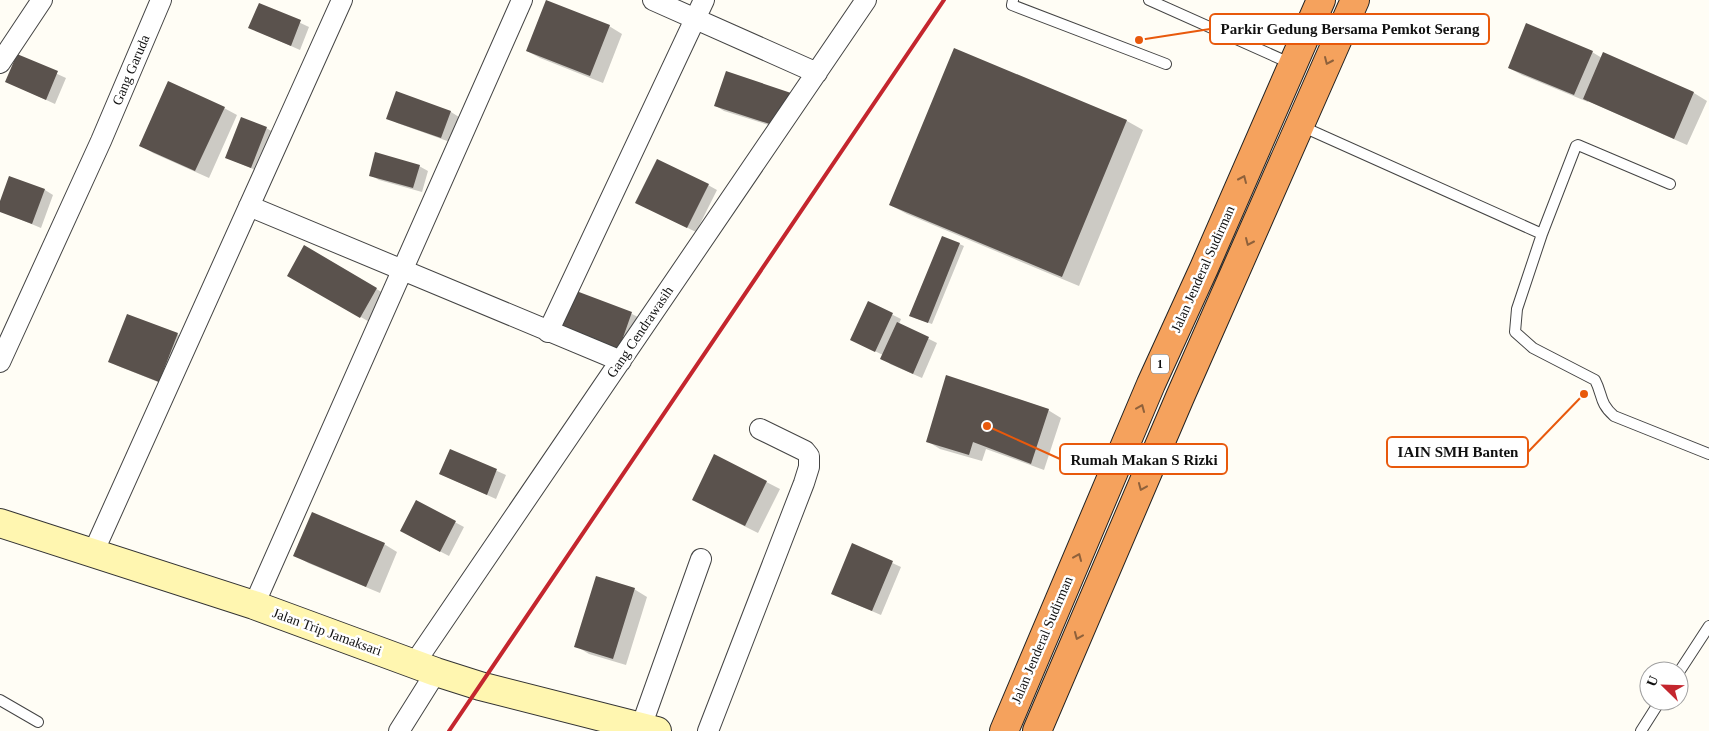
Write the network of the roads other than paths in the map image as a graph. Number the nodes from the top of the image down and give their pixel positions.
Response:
1 (42, 0) edge
2 (161, 0) edge
3 (342, 0) edge
4 (522, 0) edge
5 (653, 0) edge
6 (866, 0) edge
7 (1013, 0) edge
8 (1149, 0) edge
9 (1321, 0) edge
10 (1355, 0) edge
11 (700, 9) edge
12 (0, 64) edge
13 (1166, 64) dead end
14 (1293, 64) junction
15 (817, 73) junction
16 (1300, 125) junction
17 (1670, 184) dead end
18 (249, 206) junction
19 (1542, 234) junction
20 (401, 270) junction
21 (548, 332) junction
22 (621, 361) junction
23 (0, 362) edge
24 (760, 430) dead end
25 (1709, 454) edge
26 (0, 523) edge
27 (93, 553) junction
28 (701, 559) dead end
29 (254, 605) junction
30 (1709, 626) edge
31 (1686, 661) edge
32 (425, 668) junction
33 (0, 700) edge
34 (1654, 711) edge
35 (38, 722) dead end
36 (649, 729) edge
37 (399, 731) edge
38 (708, 731) edge
39 (1004, 731) edge
40 (1037, 731) edge
41 (1641, 731) edge

1 - 12 street
2 - 23 street, Gang Garuda
3 - 18 street
4 - 20 street
5 - 11 street
6 - 15 street, Gang Cendrawasih
7 - 13 lane
8 - 14 lane
9 - 14 highway, Jalan Jenderal Sudirman / 1
10 -> 16 highway, 1
11 - 15 street
11 - 21 street
39 -> 14 highway, Jalan Jenderal Sudirman / 1
15 - 22 street, Gang Cendrawasih
16 - 19 lane
16 -> 40 highway, 1
17 - 19 lane
18 - 20 street
18 - 27 street
19 - 25 lane
20 - 21 street
20 - 29 street
21 - 22 street
22 - 32 street, Gang Cendrawasih
24 - 38 street
26 - 27 main road, Jalan Trip Jamaksari
27 - 29 main road, Jalan Trip Jamaksari
28 - 36 street
29 - 32 main road, Jalan Trip Jamaksari
30 - 31 lane
32 - 36 main road, Jalan Trip Jamaksari
32 - 37 street, Gang Cendrawasih
33 - 35 lane
34 - 41 lane

